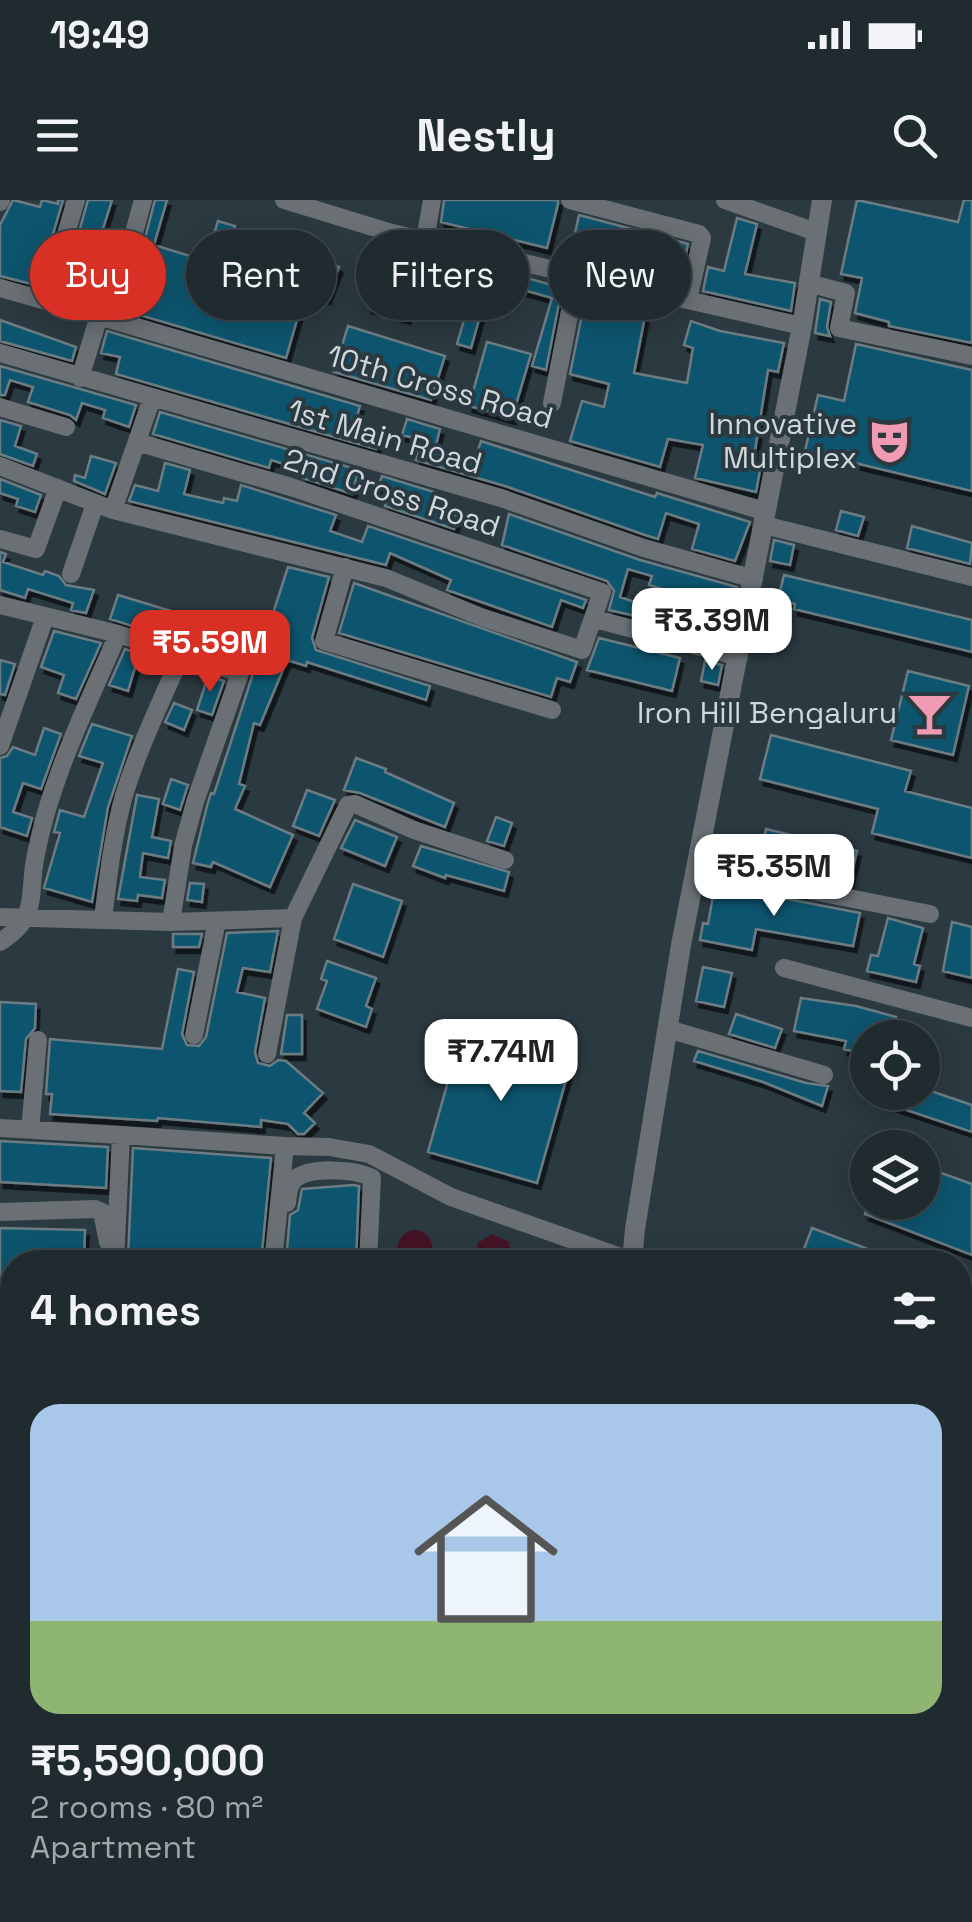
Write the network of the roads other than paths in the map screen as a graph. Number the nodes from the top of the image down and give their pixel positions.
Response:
1 (76, 200) edge
2 (143, 200) edge
3 (287, 200) edge
4 (432, 200) edge
5 (570, 200) edge
6 (725, 200) edge
7 (822, 200) edge
8 (67, 230) edge
9 (133, 230) edge
10 (390, 230) edge
11 (426, 230) edge
12 (683, 230) edge
13 (691, 232) edge
14 (816, 232) junction
15 (808, 283) junction
16 (0, 288) edge
17 (691, 289) edge
18 (30, 296) edge
19 (691, 301) edge
20 (104, 320) edge
21 (115, 320) edge
22 (568, 320) edge
23 (802, 326) junction
24 (0, 353) edge
25 (972, 356) edge
26 (80, 378) junction
27 (152, 398) junction
28 (552, 404) dead end
29 (0, 407) edge
30 (66, 427) dead end
31 (138, 442) junction
32 (0, 466) edge
33 (58, 488) junction
34 (94, 504) junction
35 (113, 510) junction
36 (764, 518) junction
37 (0, 539) edge
38 (345, 566) junction
39 (71, 574) dead end
40 (972, 577) edge
41 (754, 579) junction
42 (0, 605) edge
43 (45, 617) junction
44 (595, 619) junction
45 (118, 634) junction
46 (181, 656) junction
47 (739, 657) junction
48 (552, 710) dead end
49 (0, 746) edge
50 (505, 860) dead end
51 (696, 868) junction
52 (930, 914) dead end
53 (28, 916) junction
54 (0, 917) edge
55 (293, 918) junction
56 (103, 919) junction
57 (171, 922) junction
58 (217, 922) junction
59 (0, 942) edge
60 (784, 968) dead end
61 (972, 1018) edge
62 (668, 1030) junction
63 (194, 1035) dead end
64 (38, 1040) dead end
65 (267, 1054) dead end
66 (824, 1075) dead end
67 (0, 1128) edge
68 (30, 1130) junction
69 (121, 1136) junction
70 (285, 1146) junction
71 (356, 1152) junction
72 (356, 1172) junction
73 (0, 1212) edge
74 (111, 1250) edge
75 (115, 1250) edge
76 (277, 1250) edge
77 (278, 1250) edge
78 (369, 1250) edge
79 (600, 1250) edge
80 (636, 1250) edge

1 - 8 street
2 - 9 street
3 - 10 street
4 - 11 street
5 - 12 street
6 - 14 street
7 - 14 street
13 - 17 street
14 - 15 street
15 - 23 street
15 - 25 street
16 - 18 street, 10th Cross Road
19 - 23 street
20 - 26 street
21 - 36 street, 10th Cross Road
22 - 28 street
23 - 36 street
24 - 26 street, 1st Main Road
26 - 27 street, 1st Main Road
27 - 31 street
27 - 41 street, 1st Main Road
29 - 30 street
31 - 35 street
31 - 44 street, 2nd Cross Road
32 - 33 street
33 - 34 street
33 - 37 street
34 - 35 street
34 - 39 street
35 - 38 street
36 - 40 street, 10th Cross Road
36 - 41 street
38 - 44 street
38 - 48 street
41 - 47 street
42 - 43 street
43 - 45 street
43 - 49 street
44 - 47 street
45 - 46 street
45 - 53 street
46 - 56 street
46 - 57 street
47 - 51 street
50 - 55 street
51 - 52 street
51 - 62 street
53 - 54 street
53 - 56 street
53 - 59 street
55 - 58 street
55 - 65 street
56 - 57 street
57 - 58 street
58 - 63 street
60 - 61 street
62 - 66 street
62 - 80 street
64 - 68 street
67 - 68 street
68 - 69 street
69 - 70 street
69 - 75 street
70 - 71 street
70 - 76 street
71 - 72 street
71 - 79 street
72 - 77 street
72 - 78 street
73 - 74 street

